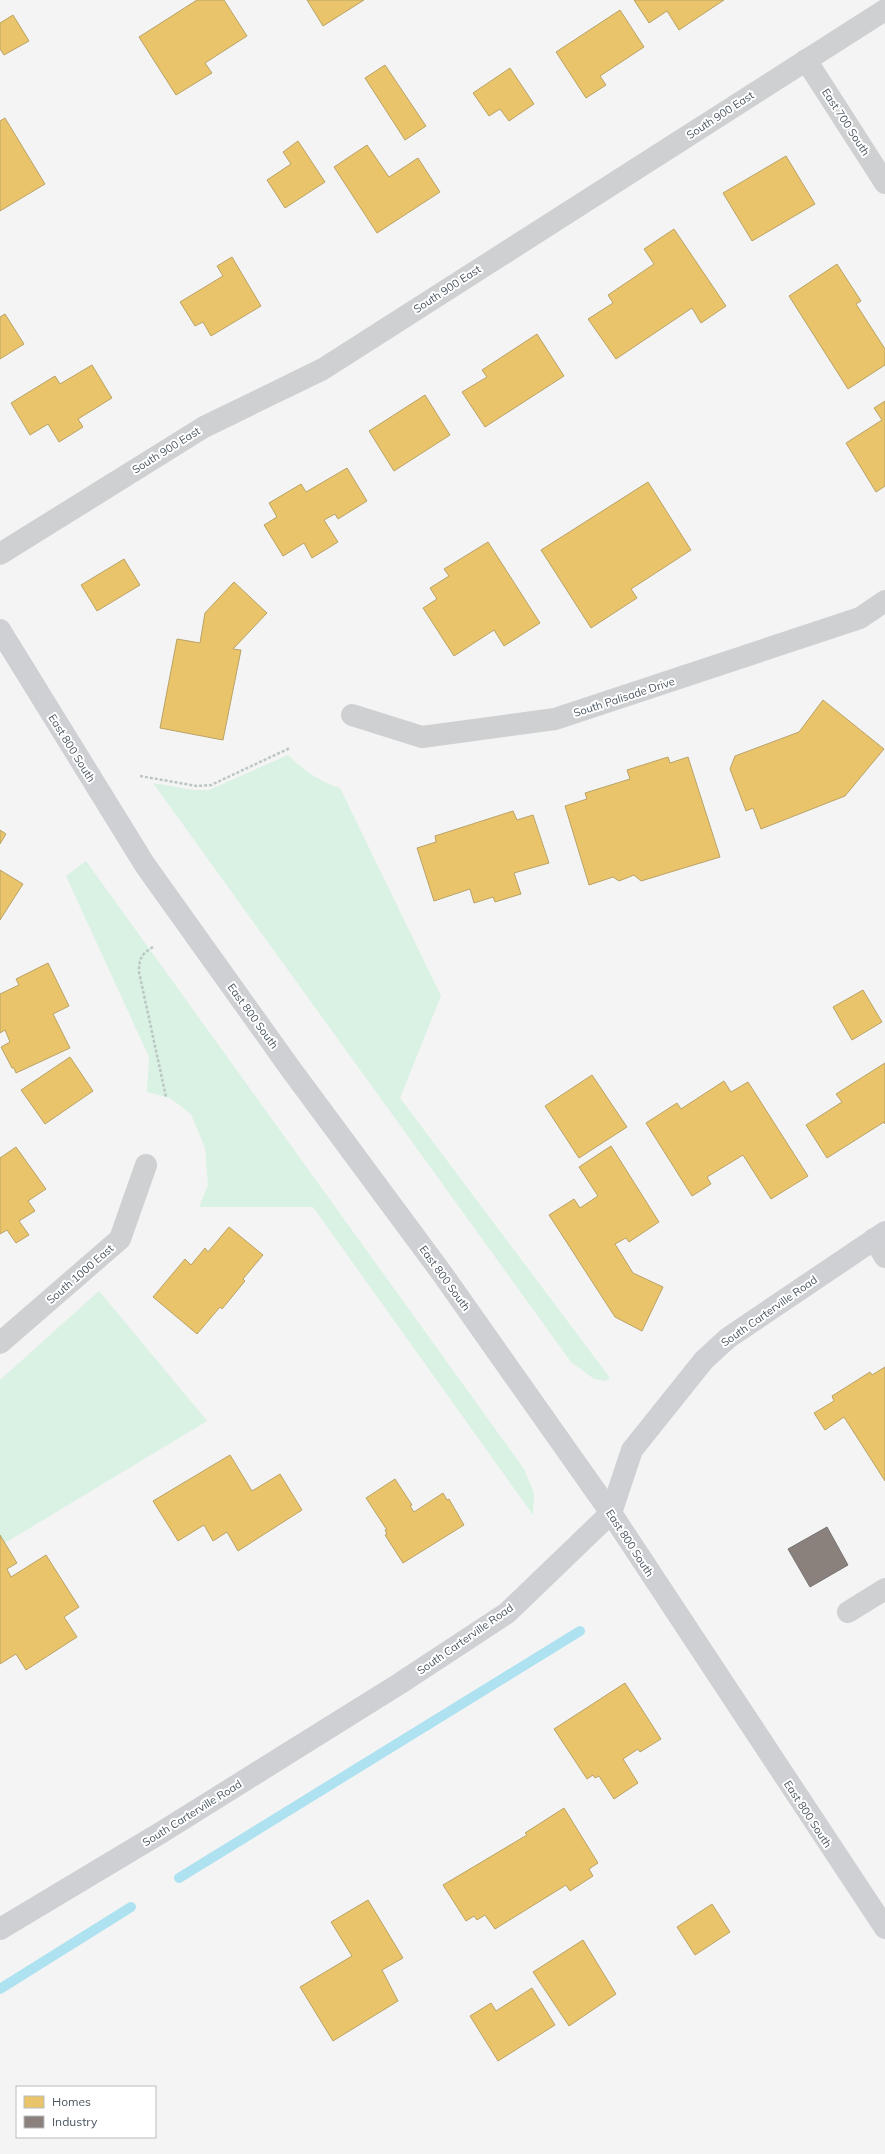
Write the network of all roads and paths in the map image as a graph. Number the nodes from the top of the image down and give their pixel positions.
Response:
1 (885, 10) edge
2 (806, 60) junction
3 (885, 183) edge
4 (0, 554) edge
5 (885, 601) edge
6 (0, 630) edge
7 (352, 715) dead end
8 (290, 748) dead end
9 (140, 776) dead end
10 (153, 947) dead end
11 (166, 1097) dead end
12 (146, 1165) dead end
13 (879, 1235) edge
14 (885, 1257) edge
15 (0, 1344) edge
16 (611, 1513) junction
17 (885, 1589) edge
18 (848, 1612) dead end
19 (885, 1928) edge
20 (0, 1929) edge

1 - 2 street, South 900 East
2 - 3 street, East 700 South
2 - 4 street, South 900 East
5 - 7 street, South Palisade Drive
6 - 16 main road, East 800 South
8 - 9 path
10 - 11 path
12 - 15 street, South 1000 East
13 - 14 street
13 - 16 main road, South Carterville Road
16 - 19 main road, East 800 South
16 - 20 main road, South Carterville Road
17 - 18 street

